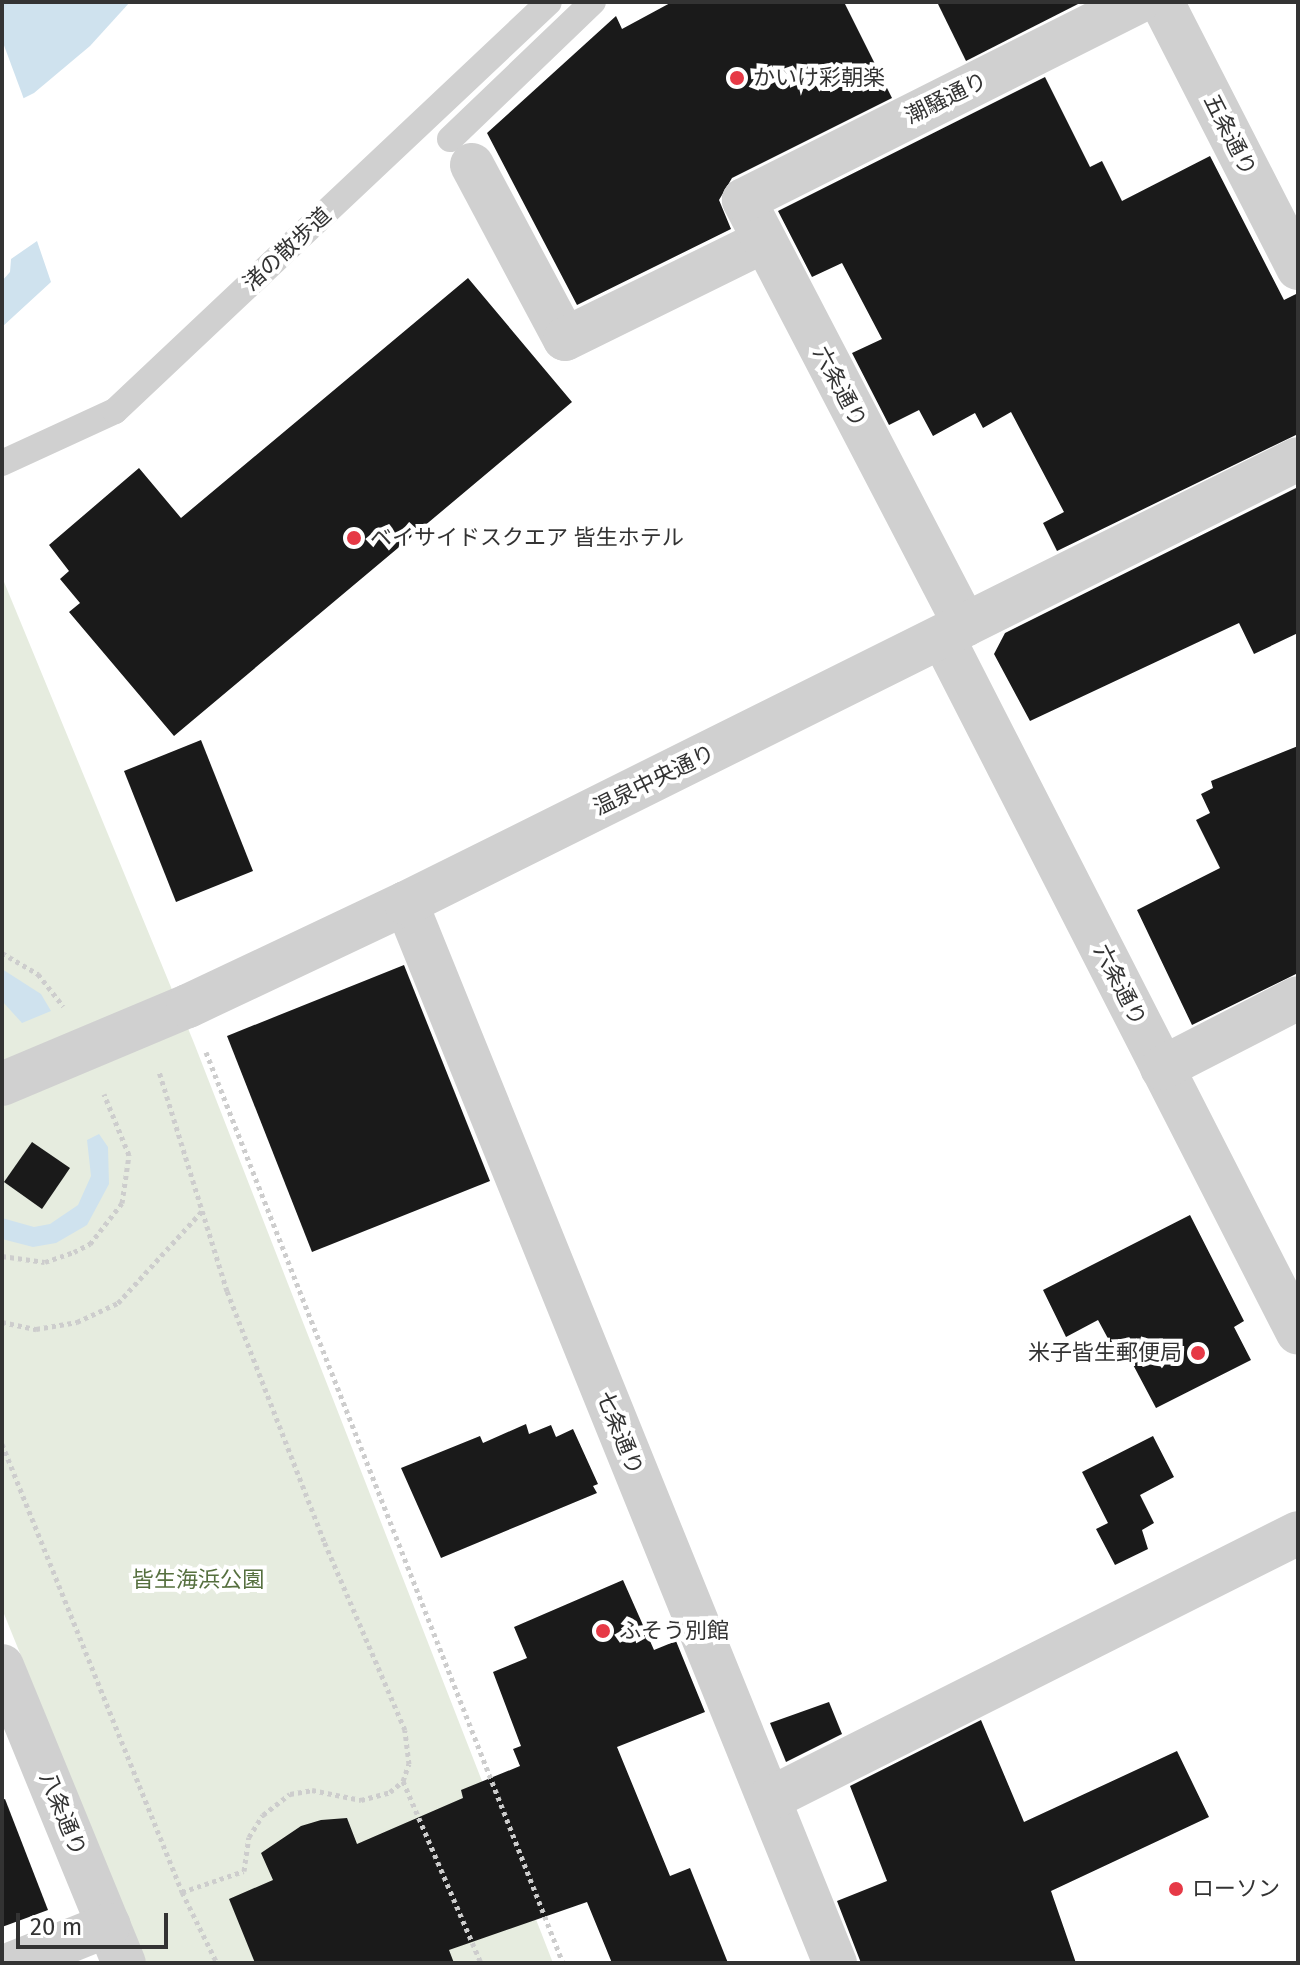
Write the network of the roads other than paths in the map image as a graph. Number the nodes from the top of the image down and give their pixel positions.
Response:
1 (549, 2) edge
2 (593, 2) edge
3 (1138, 2) edge
4 (1162, 2) edge
5 (426, 119) junction
6 (461, 152) junction
7 (753, 193) joint
8 (764, 241) junction
9 (1298, 268) edge
10 (1298, 459) edge
11 (2, 463) edge
12 (954, 632) junction
13 (406, 903) junction
14 (1298, 998) edge
15 (1162, 1068) junction
16 (2, 1084) edge
17 (1298, 1333) edge
18 (1298, 1533) edge
19 (2, 1666) edge
20 (769, 1799) junction
21 (116, 1944) edge
22 (14, 1963) edge
23 (835, 1963) edge

1 - 5 lane, 渚の散歩道
2 - 6 lane
3 - 7 street, 潮騒通り
4 - 9 street, 五条通り
5 - 6 lane
5 - 11 lane, 渚の散歩道
6 - 8 street
7 - 8 street, 六条通り
8 - 12 street, 六条通り
10 - 12 street, 温泉中央通り
12 - 13 street, 温泉中央通り
12 - 15 street, 六条通り
13 - 16 street, 温泉中央通り
13 - 20 street, 七条通り
14 - 15 street
15 - 17 street, 六条通り
18 - 20 street
19 - 21 street, 八条通り
20 - 23 street, 七条通り
21 - 22 street

